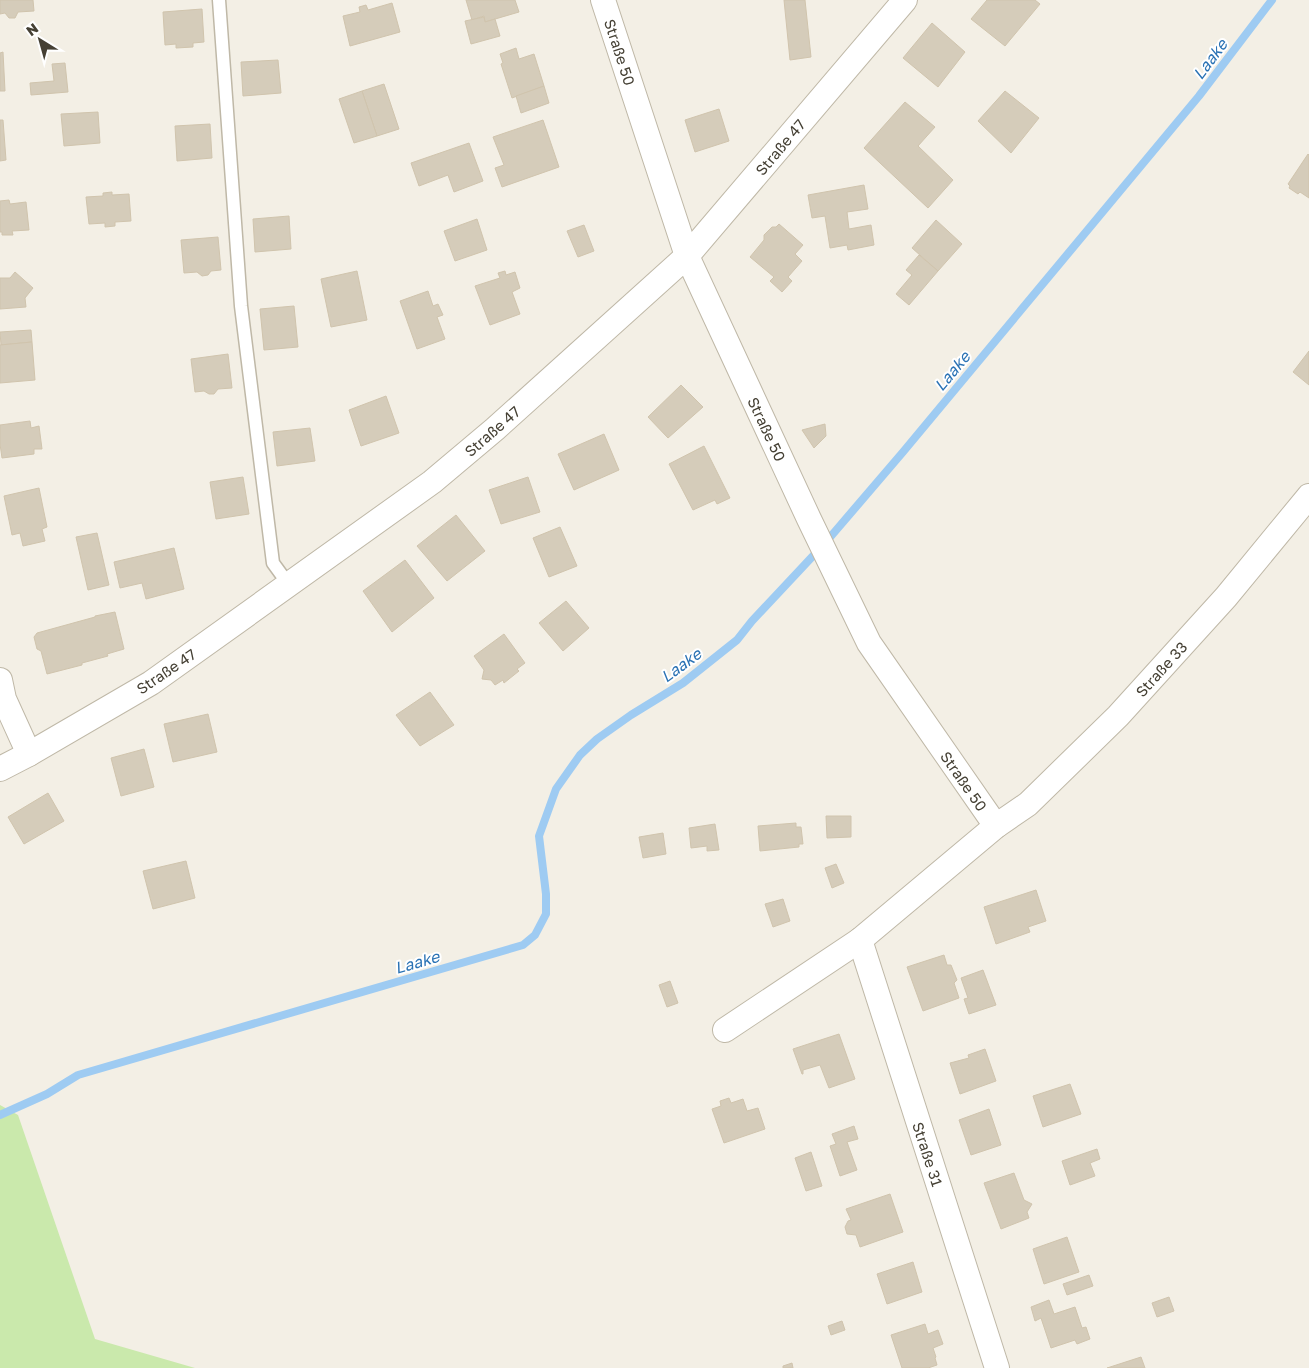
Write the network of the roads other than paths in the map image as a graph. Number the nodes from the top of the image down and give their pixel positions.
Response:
1 (219, 0) edge
2 (603, 0) edge
3 (905, 0) edge
4 (687, 256) junction
5 (1309, 496) edge
6 (289, 586) junction
7 (0, 680) edge
8 (30, 754) junction
9 (0, 769) edge
10 (996, 826) junction
11 (860, 940) junction
12 (725, 1030) dead end
13 (997, 1368) edge

1 - 6 lane
2 - 4 street, Straße 50
3 - 4 street, Straße 47
4 - 6 street, Straße 47
4 - 10 street, Straße 50
5 - 10 street, Straße 33
6 - 8 street, Straße 47
7 - 8 street
8 - 9 street, Straße 47
10 - 11 street
11 - 12 street
11 - 13 street, Straße 31

